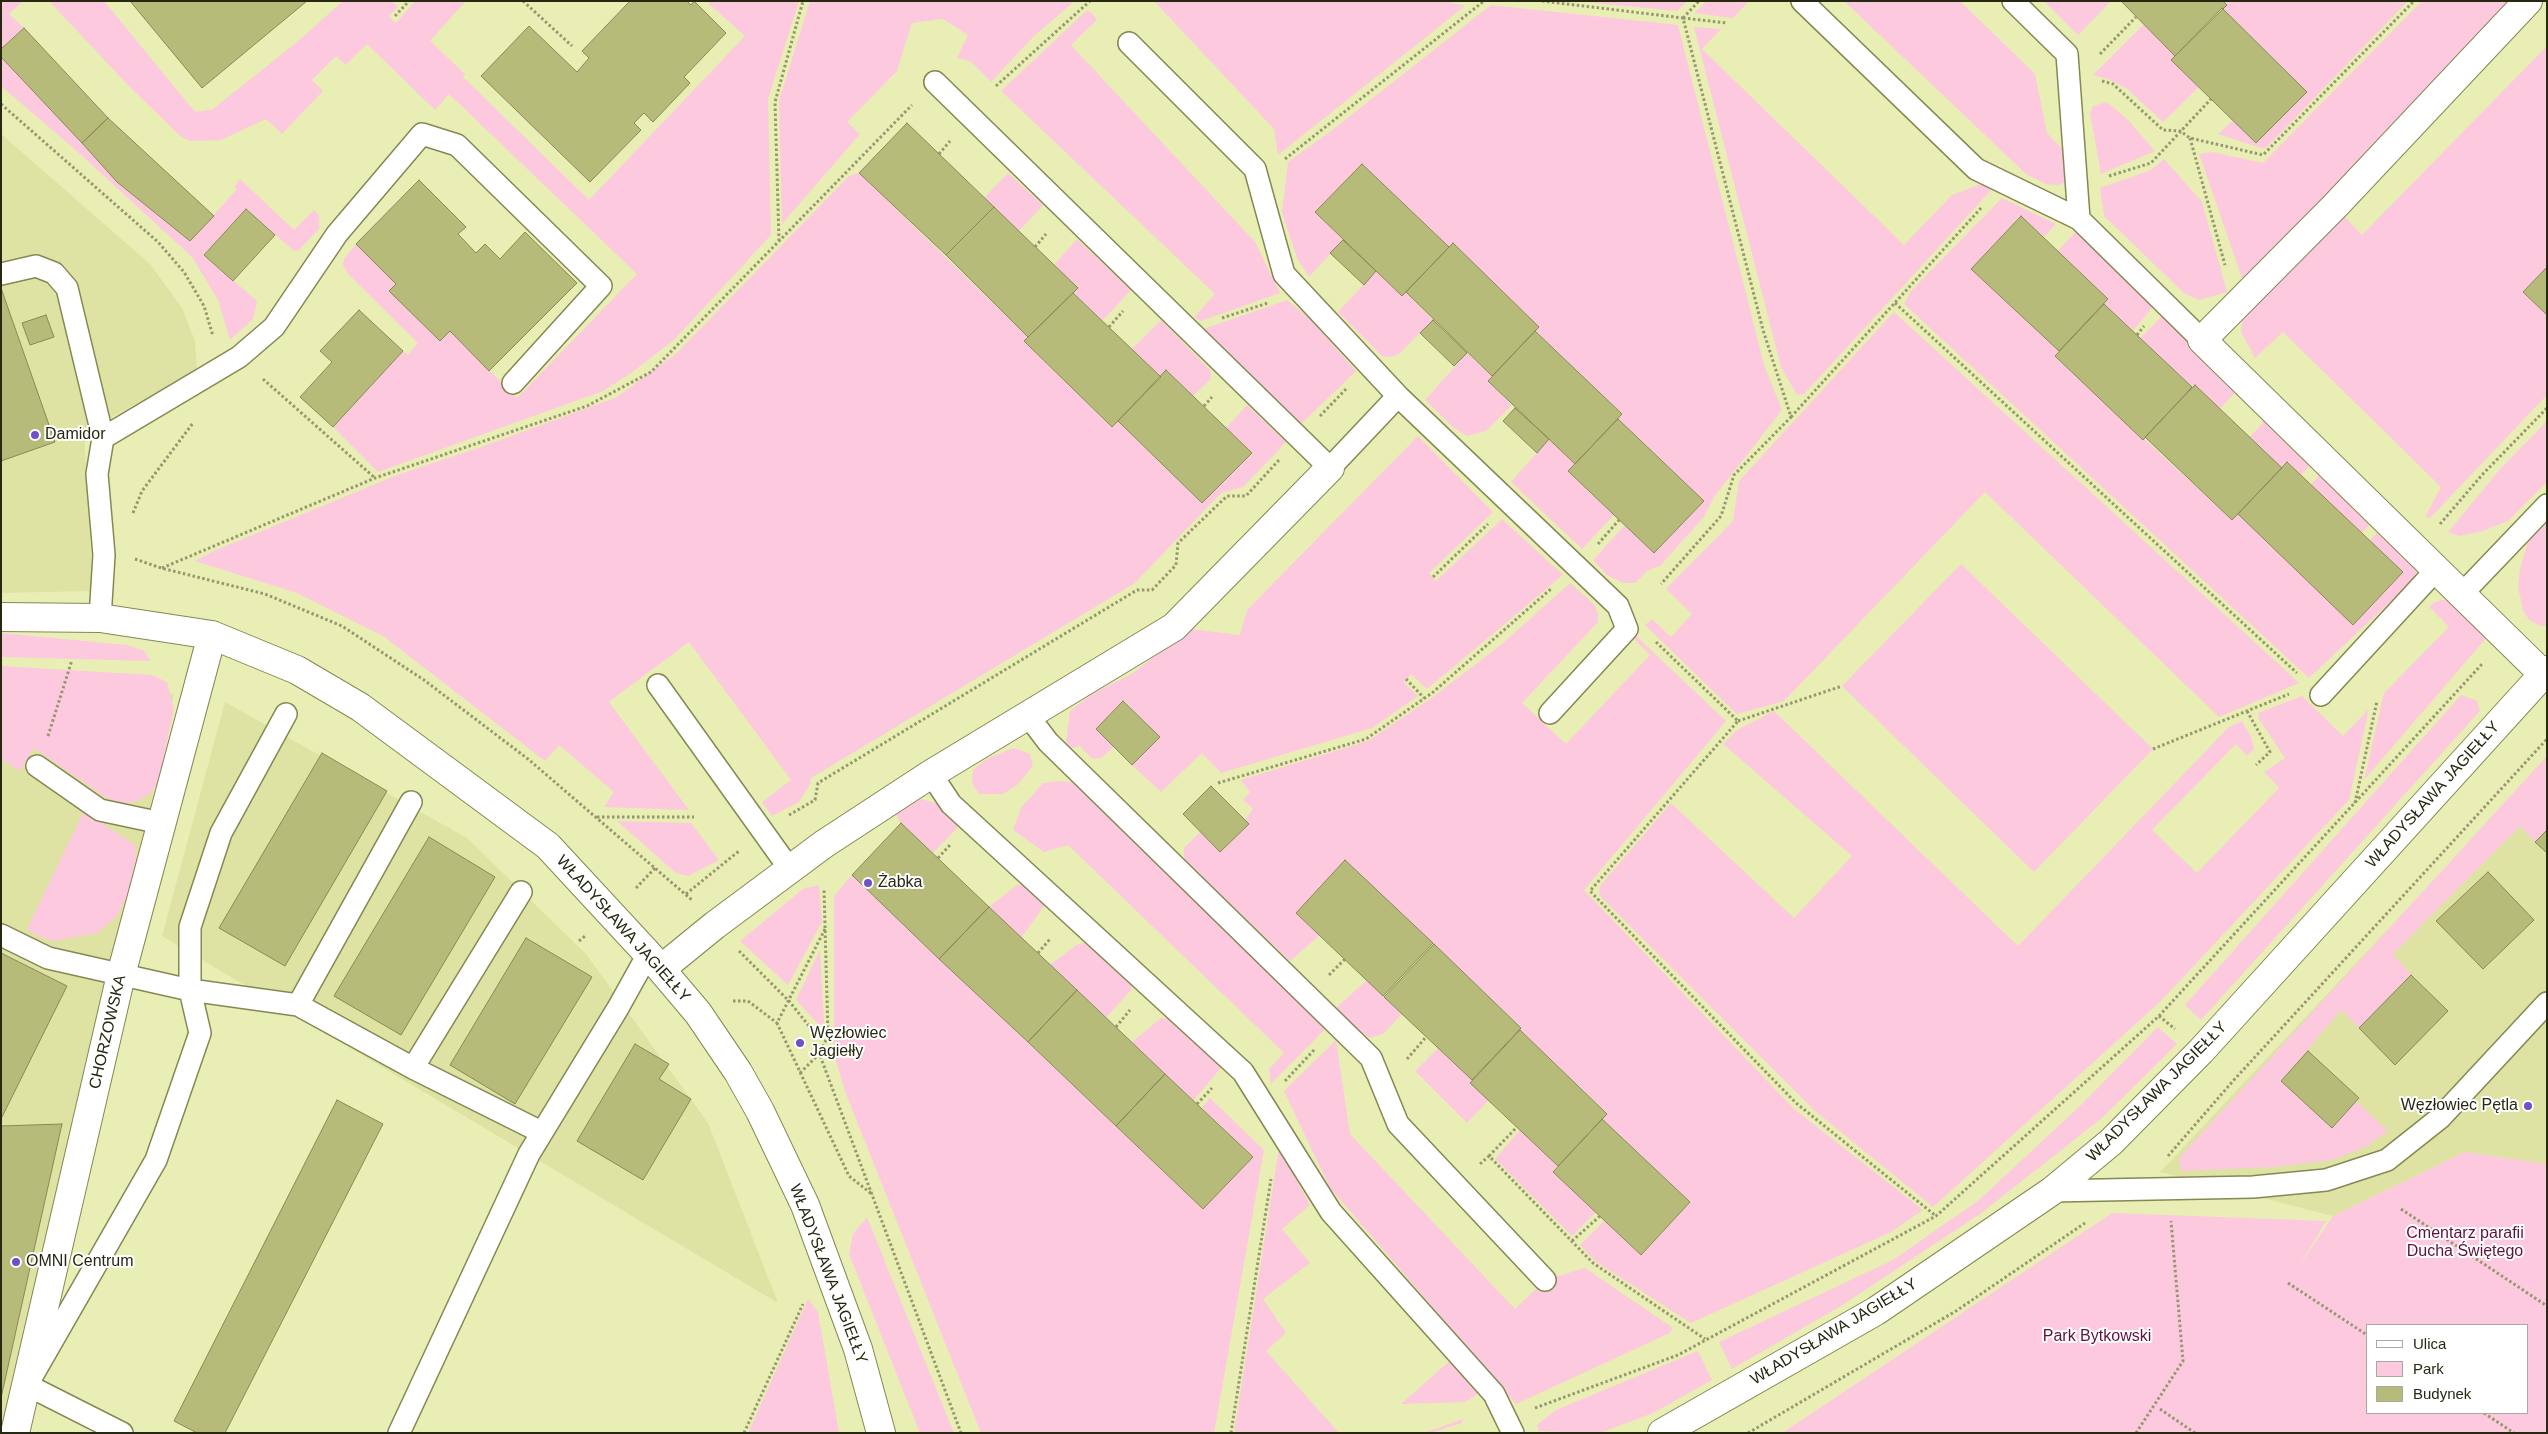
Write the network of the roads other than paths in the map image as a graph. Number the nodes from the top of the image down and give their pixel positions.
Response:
1 (1802, 1) edge
2 (2013, 1) edge
3 (2528, 1) edge
4 (1129, 43) dead end
5 (935, 82) dead end
6 (2078, 219) junction
7 (1, 274) edge
8 (2202, 340) junction
9 (513, 383) dead end
10 (1398, 396) junction
11 (103, 438) junction
12 (1330, 468) junction
13 (2547, 505) edge
14 (2436, 570) junction
15 (2461, 595) junction
16 (1, 617) edge
17 (100, 618) junction
18 (212, 635) junction
19 (2545, 672) edge
20 (658, 685) dead end
21 (2316, 690) road end
22 (1550, 713) dead end
23 (286, 714) dead end
24 (1028, 716) junction
25 (38, 766) dead end
26 (931, 774) junction
27 (412, 802) dead end
28 (161, 823) junction
29 (789, 868) junction
30 (521, 892) dead end
31 (1, 935) edge
32 (655, 961) junction
33 (121, 975) junction
34 (190, 990) junction
35 (2547, 1004) edge
36 (298, 1005) junction
37 (413, 1068) junction
38 (541, 1132) junction
39 (2052, 1191) junction
40 (1545, 1280) dead end
41 (27, 1385) junction
42 (1510, 1426) edge
43 (15, 1433) edge
44 (122, 1433) edge
45 (399, 1433) edge
46 (881, 1433) edge
47 (1662, 1433) edge

1 - 6 lane
2 - 6 lane
3 - 8 street
4 - 10 lane
5 - 12 lane
6 - 8 lane
7 - 11 lane
8 - 14 street
9 - 11 lane
10 - 12 lane
10 - 22 lane
11 - 17 lane
12 - 24 street
13 - 15 lane
14 - 15 street
14 - 21 lane
15 - 19 street
16 - 17 street, WŁADYSŁAWA JAGIEŁŁY
17 - 18 street, WŁADYSŁAWA JAGIEŁŁY
18 - 28 street, CHORZOWSKA
18 - 32 street, WŁADYSŁAWA JAGIEŁŁY
19 - 39 street, WŁADYSŁAWA JAGIEŁŁY
20 - 29 lane
23 - 34 lane
24 - 26 street
24 - 40 lane
25 - 28 lane
26 - 29 street
26 - 42 lane
27 - 36 lane
28 - 33 street, CHORZOWSKA
29 - 32 street
30 - 37 lane
31 - 33 lane
32 - 38 lane
32 - 46 street, WŁADYSŁAWA JAGIEŁŁY
33 - 34 lane
33 - 41 street, CHORZOWSKA
34 - 36 lane
34 - 41 lane
35 - 39 lane
36 - 37 lane
37 - 38 lane
38 - 45 lane
39 - 47 street, WŁADYSŁAWA JAGIEŁŁY
41 - 43 street, CHORZOWSKA
41 - 44 lane

